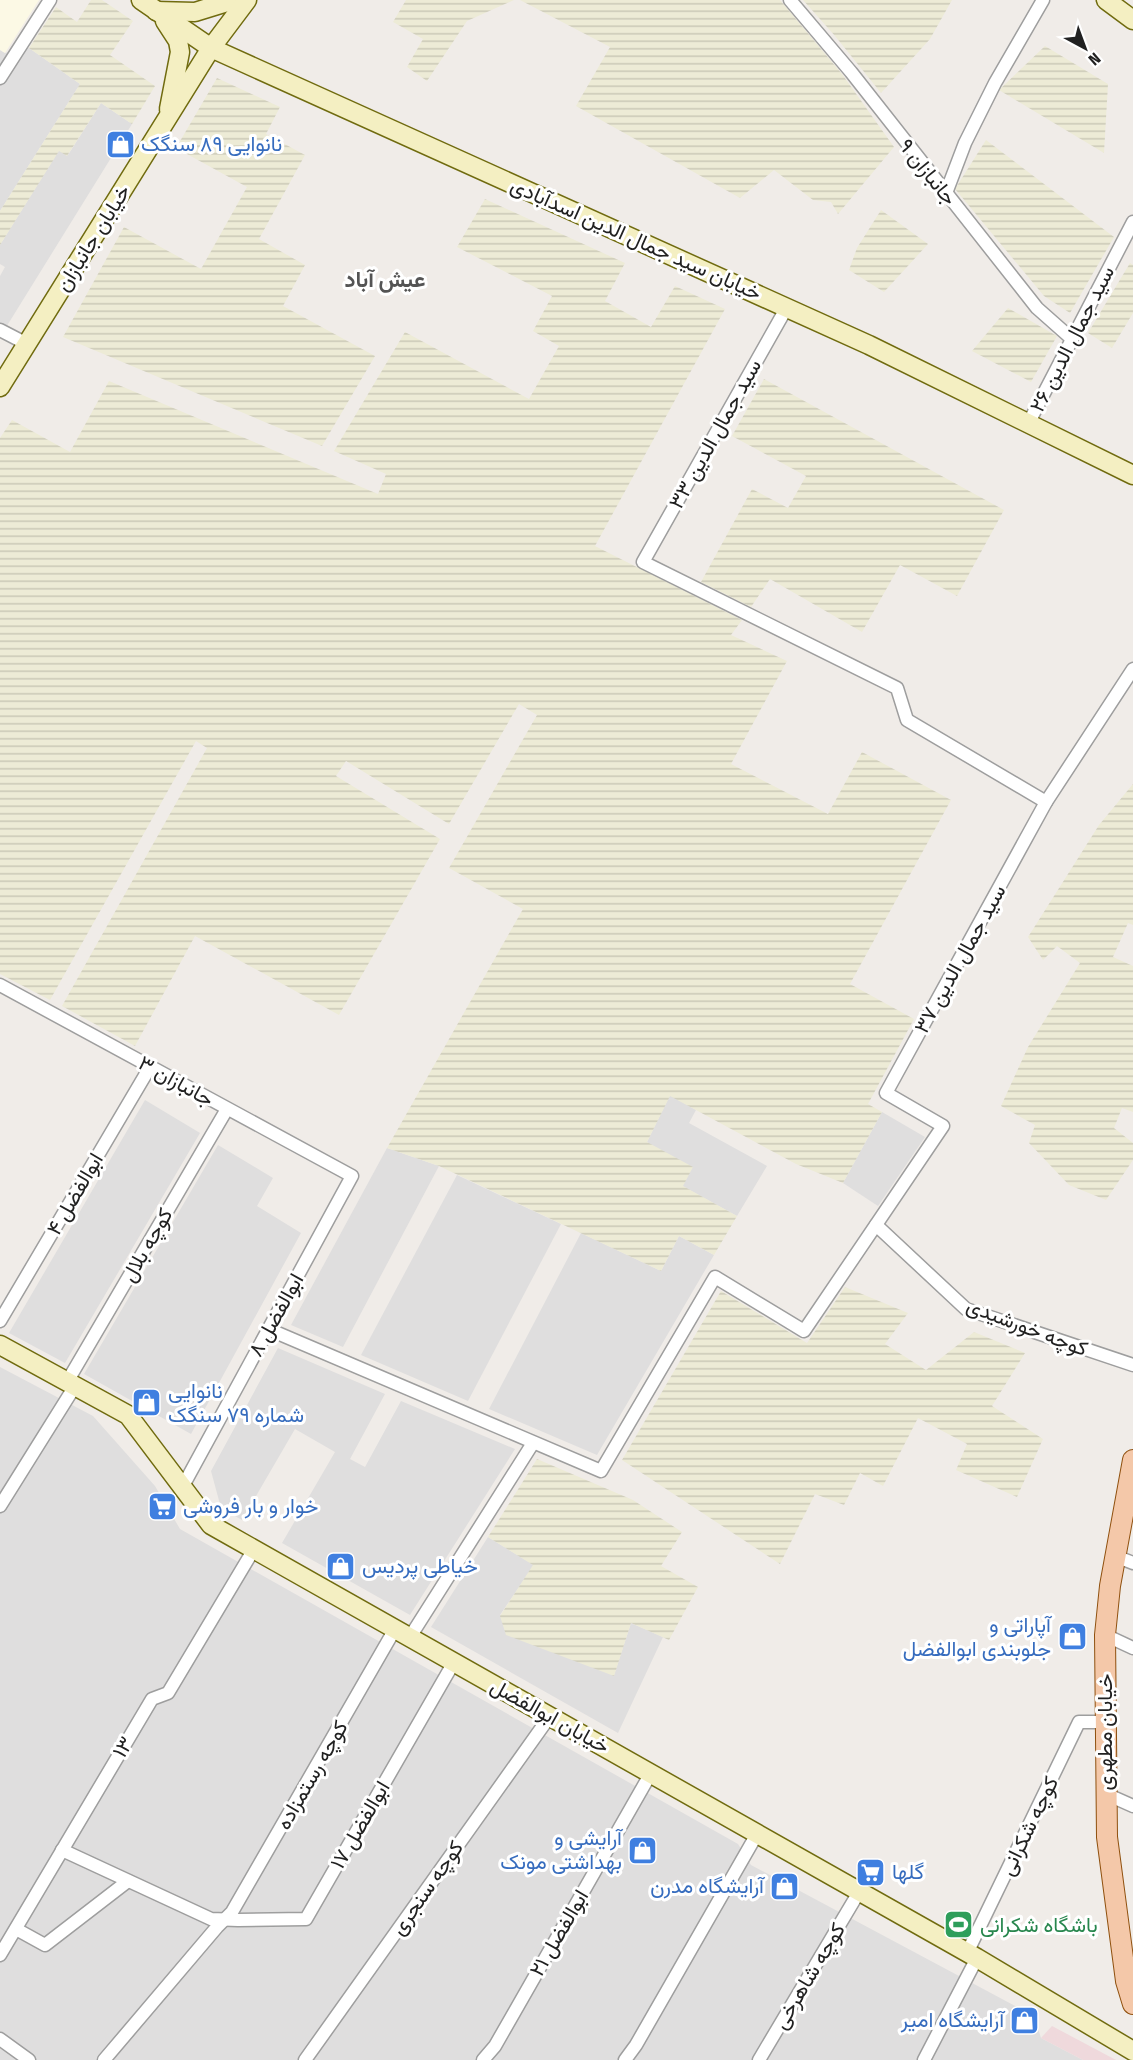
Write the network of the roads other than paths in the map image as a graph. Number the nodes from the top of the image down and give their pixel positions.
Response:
1 (50, 0) edge
2 (141, 0) edge
3 (234, 0) edge
4 (247, 0) edge
5 (790, 0) edge
6 (1042, 0) edge
7 (1106, 0) edge
8 (156, 11) junction
9 (1133, 20) edge
10 (211, 48) junction
11 (0, 78) edge
12 (167, 119) junction
13 (946, 193) junction
14 (1133, 222) edge
15 (787, 307) junction
16 (0, 330) edge
17 (1072, 339) junction
18 (27, 344) junction
19 (0, 387) edge
20 (1028, 424) junction
21 (1133, 475) edge
22 (1133, 669) edge
23 (1046, 802) junction
24 (0, 985) edge
25 (150, 1066) junction
26 (227, 1109) junction
27 (351, 1176) joint
28 (876, 1225) junction
29 (0, 1322) edge
30 (268, 1329) junction
31 (0, 1345) edge
32 (1133, 1365) edge
33 (71, 1384) junction
34 (533, 1443) junction
35 (1133, 1460) edge
36 (183, 1486) junction
37 (0, 1506) edge
38 (255, 1549) junction
39 (1124, 1559) edge
40 (403, 1633) junction
41 (1105, 1635) junction
42 (1133, 1648) edge
43 (454, 1662) junction
44 (549, 1716) junction
45 (1105, 1722) junction
46 (651, 1773) junction
47 (1106, 1794) junction
48 (1133, 1806) edge
49 (757, 1834) junction
50 (62, 1850) junction
51 (128, 1881) junction
52 (859, 1892) junction
53 (226, 1919) junction
54 (16, 1929) junction
55 (0, 1955) edge
56 (972, 1956) junction
57 (1133, 2004) edge
58 (0, 2039) edge
59 (1133, 2051) edge
60 (28, 2060) edge
61 (104, 2060) edge
62 (305, 2060) edge
63 (483, 2060) edge
64 (626, 2060) edge
65 (759, 2060) edge
66 (924, 2060) edge

1 - 11 street
2 - 8 main road, خیابان سید جمال الدین اسدآبادی
3 - 8 main road
4 - 10 main road, خیابان جانبازان
5 - 13 street, جانبازان ۹
6 - 13 street
7 - 9 main road
8 - 10 main road, خیابان سید جمال الدین اسدآبادی
8 - 12 main road
10 - 12 main road, خیابان جانبازان
10 - 15 main road, خیابان سید جمال الدین اسدآبادی
12 - 18 main road, خیابان جانبازان
13 - 17 street, جانبازان ۹
14 - 17 street, سید جمال الدین ۲۶
15 - 20 main road, خیابان سید جمال الدین اسدآبادی
15 - 23 street, سید جمال الدین ۳۳
16 - 18 street
17 - 20 street, سید جمال الدین ۲۶
18 - 19 main road, خیابان جانبازان
20 - 21 main road, خیابان سید جمال الدین اسدآبادی
22 - 23 street, سید جمال الدین ۳۷
23 - 28 street, سید جمال الدین ۳۷
24 - 25 street, جانبازان ۳
25 - 26 street, جانبازان ۳
25 - 29 street, ابوالفضل ۴
26 - 27 street, جانبازان ۳
26 - 33 street, کوچه بلال
27 - 30 street, ابوالفضل ۸
28 - 32 street, کوچه خورشیدی
28 - 34 street
30 - 34 street
30 - 36 street, ابوالفضل ۸
31 - 33 main road, خیابان ابوالفضل
33 - 36 main road, خیابان ابوالفضل
33 - 37 street, کوچه بلال
34 - 40 street, کوچه رستمزاده
35 - 39 main road, خیابان مطهری
36 - 38 main road, خیابان ابوالفضل
38 - 40 main road, خیابان ابوالفضل
38 - 50 street, ۱۳
39 - 41 main road, خیابان مطهری
40 - 43 main road, خیابان ابوالفضل
40 - 53 street, کوچه رستمزاده
41 - 42 street
41 - 45 main road, خیابان مطهری
43 - 44 main road, خیابان ابوالفضل
43 - 53 street, ابوالفضل ۱۷
44 - 46 main road, خیابان ابوالفضل
44 - 62 street, کوچه سنجری
45 - 47 main road, خیابان مطهری
45 - 56 street, کوچه شکرانی
46 - 49 main road, خیابان ابوالفضل
46 - 63 street, ابوالفضل ۲۱
47 - 48 street
47 - 57 main road, خیابان مطهری
49 - 52 main road, خیابان ابوالفضل
49 - 64 street
50 - 51 street
50 - 54 street, ۱۳
51 - 53 street
51 - 54 street
52 - 56 main road, خیابان ابوالفضل
52 - 65 street, کوچه شاهرخی
53 - 61 street, کوچه رستمزاده
54 - 55 street, ۱۳
56 - 59 main road, خیابان ابوالفضل
56 - 66 street
58 - 60 street

